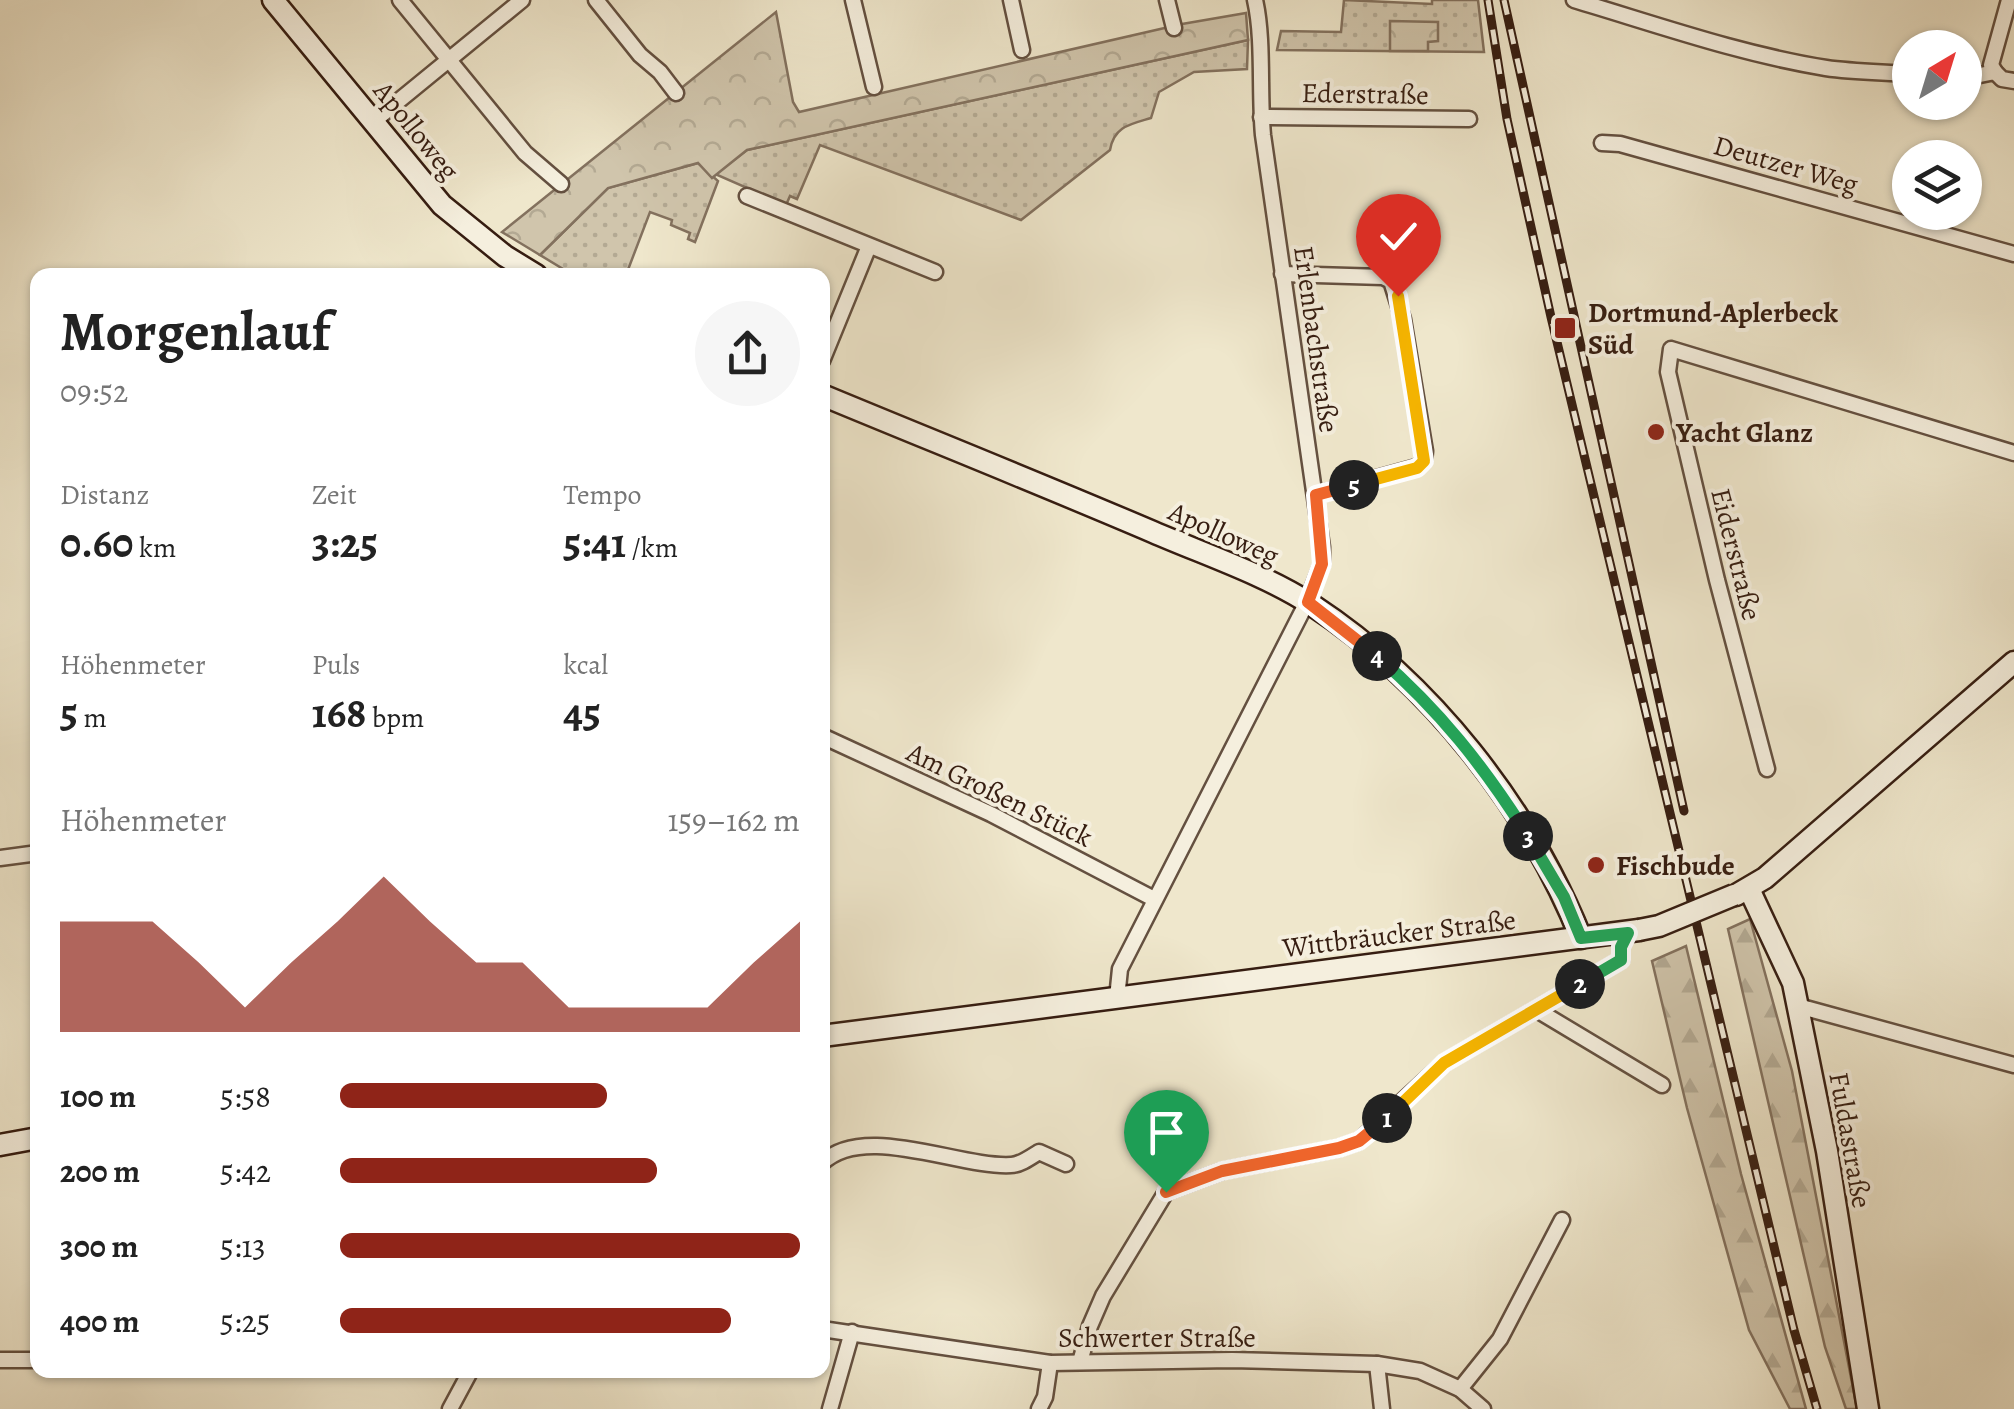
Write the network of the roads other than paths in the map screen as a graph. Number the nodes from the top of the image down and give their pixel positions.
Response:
1 (272, 0) edge
2 (400, 0) edge
3 (522, 0) edge
4 (596, 0) edge
5 (853, 0) edge
6 (1011, 0) edge
7 (1168, 0) edge
8 (1255, 0) edge
9 (1574, 0) edge
10 (2009, 0) edge
11 (1174, 28) dead end
12 (1022, 50) dead end
13 (448, 60) junction
14 (1995, 72) junction
15 (1892, 73) edge
16 (1982, 75) edge
17 (2014, 81) edge
18 (874, 87) dead end
19 (676, 93) dead end
20 (1262, 118) junction
21 (1468, 119) dead end
22 (374, 120) junction
23 (1602, 143) dead end
24 (561, 184) dead end
25 (747, 196) dead end
26 (870, 246) junction
27 (2014, 254) edge
28 (525, 268) edge
29 (934, 272) dead end
30 (1282, 274) junction
31 (830, 342) edge
32 (830, 398) edge
33 (2014, 453) edge
34 (1316, 495) junction
35 (1308, 602) junction
36 (2014, 662) edge
37 (830, 740) edge
38 (1768, 769) dead end
39 (30, 853) edge
40 (0, 858) edge
41 (1742, 892) junction
42 (1154, 899) junction
43 (1634, 931) junction
44 (1581, 938) junction
45 (1117, 998) junction
46 (1798, 1006) junction
47 (1537, 1010) junction
48 (830, 1035) edge
49 (2012, 1060) edge
50 (1662, 1086) dead end
51 (30, 1139) edge
52 (0, 1145) edge
53 (830, 1156) edge
54 (1066, 1164) dead end
55 (1562, 1220) dead end
56 (830, 1329) edge
57 (852, 1332) junction
58 (0, 1360) edge
59 (30, 1360) edge
60 (1080, 1362) junction
61 (1050, 1363) junction
62 (1377, 1364) junction
63 (466, 1378) edge
64 (1460, 1389) junction
65 (450, 1409) edge
66 (830, 1409) edge
67 (1039, 1409) edge
68 (1382, 1409) edge
69 (1483, 1409) edge
70 (1868, 1409) edge

1 - 22 street, Apolloweg
2 - 13 street
3 - 13 street
4 - 19 street
5 - 18 street
6 - 12 street
7 - 11 street
8 - 20 street, Erlenbachstraße
9 - 15 street
10 - 14 street
13 - 22 street
13 - 24 street
14 - 16 street
14 - 17 street
20 - 21 street, Ederstraße
20 - 30 street, Erlenbachstraße
22 - 28 street, Apolloweg
23 - 27 street, Deutzer Weg
25 - 26 street
26 - 29 street
26 - 31 street
30 - 34 street, Erlenbachstraße
30 - 34 street
32 - 35 street, Apolloweg
33 - 38 street, Eiderstraße
34 - 35 street, Erlenbachstraße
35 - 42 street, Erlenbachstraße
35 - 44 street, Apolloweg
36 - 41 street, Wittbräucker Straße
37 - 42 street, Am Großen Stück
39 - 40 street
41 - 43 street, Wittbräucker Straße, bridge
41 - 46 street, Fuldastraße
42 - 45 street, Erlenbachstraße
43 - 44 street, Wittbräucker Straße
43 - 47 street
44 - 45 street, Wittbräucker Straße
45 - 48 street, Wittbräucker Straße
46 - 49 street
46 - 70 street, Fuldastraße
47 - 50 street
47 - 60 street
51 - 52 street
53 - 54 street
55 - 64 street
56 - 57 street, Schwerter Straße
57 - 61 street, Schwerter Straße
57 - 66 street
58 - 59 street
60 - 61 street, Schwerter Straße
60 - 62 street, Schwerter Straße
61 - 67 street
62 - 64 street, Schwerter Straße
62 - 68 street
63 - 65 street
64 - 69 street, Schwerter Straße

